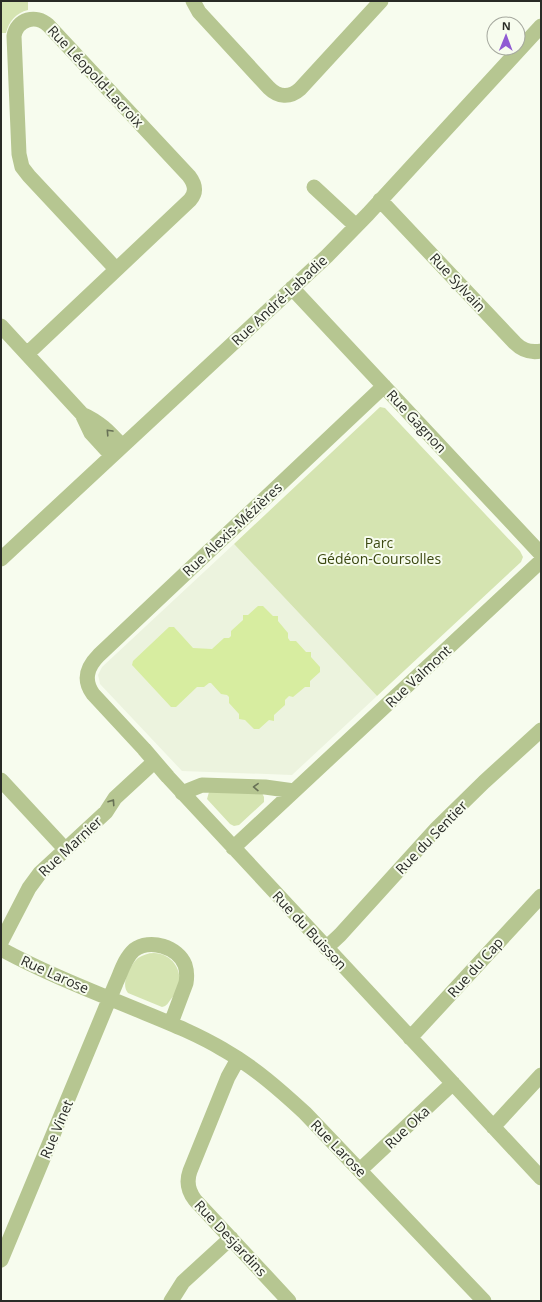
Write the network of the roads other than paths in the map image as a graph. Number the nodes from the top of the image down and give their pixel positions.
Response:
1 (193, 1) edge
2 (379, 1) edge
3 (541, 26) edge
4 (314, 187) dead end
5 (380, 200) junction
6 (356, 226) junction
7 (116, 269) junction
8 (292, 288) junction
9 (1, 326) edge
10 (541, 351) edge
11 (27, 354) junction
12 (384, 386) junction
13 (117, 451) junction
14 (541, 554) edge
15 (1, 559) edge
16 (541, 561) edge
17 (87, 676) joint
18 (541, 730) edge
19 (154, 762) junction
20 (1, 780) edge
21 (294, 791) junction
22 (182, 793) junction
23 (233, 848) junction
24 (65, 849) junction
25 (541, 896) edge
26 (1, 942) edge
27 (326, 948) junction
28 (1, 949) edge
29 (110, 998) junction
30 (171, 1023) junction
31 (410, 1038) junction
32 (238, 1059) junction
33 (541, 1075) edge
34 (453, 1083) junction
35 (493, 1126) junction
36 (360, 1170) junction
37 (541, 1178) edge
38 (231, 1238) junction
39 (4, 1244) edge
40 (1, 1260) edge
41 (171, 1301) edge
42 (289, 1301) edge
43 (484, 1301) edge

1 - 2 street
3 - 5 street, Rue André-Labadie
4 - 6 street
5 - 6 street, Rue André-Labadie
5 - 10 street, Rue Sylvain
6 - 8 street, Rue André-Labadie
7 - 7 street, Rue Léopold-Lacroix
7 - 11 street, Rue Léopold-Lacroix
8 - 12 street, Rue Gagnon
8 - 13 street, Rue André-Labadie
9 - 11 street
11 - 13 street
12 - 14 street, Rue Gagnon
12 - 17 street, Rue Alexis-Mézières
13 - 15 street, Rue André-Labadie
16 - 21 street, Rue Valmont
17 - 19 street, Rue du Buisson
18 - 27 street, Rue du Sentier
19 - 22 street, Rue du Buisson
24 -> 19 street, Rue Marnier
20 - 24 street
21 -> 22 street
21 - 23 street, Rue Valmont
22 - 23 street, Rue du Buisson
23 - 27 street, Rue du Buisson
24 - 26 street, Rue Marnier
25 - 31 street, Rue du Cap
27 - 31 street, Rue du Buisson
28 - 29 street, Rue Larose
29 - 30 street, Rue Larose
29 - 30 street
29 - 39 street, Rue Vinet
30 - 32 street, Rue Larose
31 - 34 street, Rue du Buisson
32 - 36 street, Rue Larose
32 - 38 street, Rue Desjardins
33 - 35 street
34 - 35 street, Rue du Buisson
34 - 36 street, Rue Oka
35 - 37 street, Rue du Buisson
36 - 43 street, Rue Larose
38 - 41 street
38 - 42 street, Rue Desjardins
39 - 40 street, Rue Vinet

